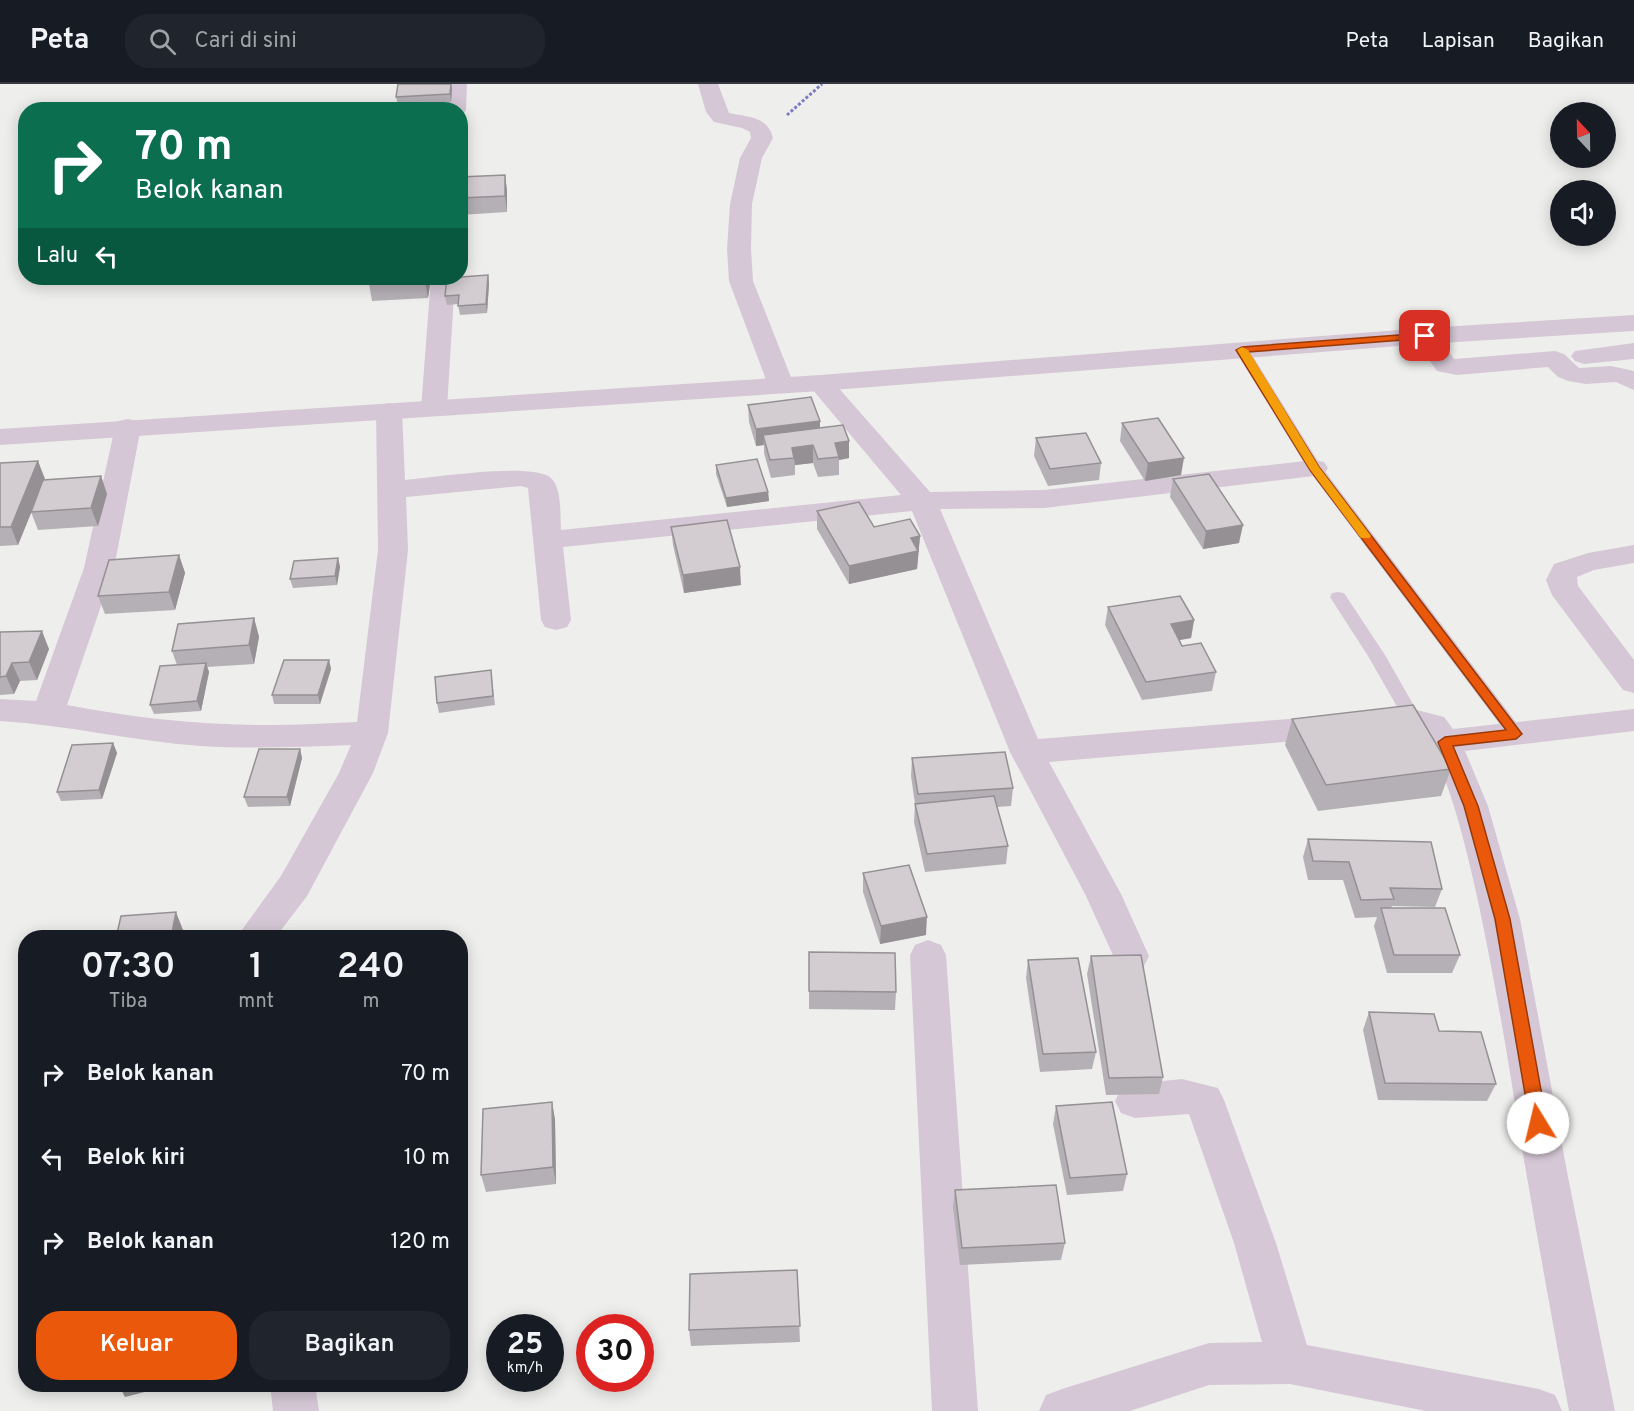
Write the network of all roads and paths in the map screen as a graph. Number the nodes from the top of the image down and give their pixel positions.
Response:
1 (458, 84) edge
2 (708, 84) edge
3 (822, 84) edge
4 (457, 102) edge
5 (762, 138) junction
6 (443, 285) edge
7 (1634, 323) edge
8 (1491, 332) junction
9 (1425, 336) junction
10 (1242, 350) junction
11 (1634, 351) edge
12 (1555, 359) junction
13 (1514, 362) junction
14 (1634, 382) edge
15 (820, 383) junction
16 (781, 385) junction
17 (434, 408) junction
18 (389, 411) junction
19 (129, 427) junction
20 (0, 437) edge
21 (1314, 468) junction
22 (392, 490) junction
23 (922, 501) junction
24 (548, 540) junction
25 (1634, 554) edge
26 (1338, 597) dead end
27 (556, 620) dead end
28 (1634, 682) edge
29 (0, 710) edge
30 (48, 713) junction
31 (1413, 720) junction
32 (1634, 720) edge
33 (372, 733) junction
34 (1516, 734) junction
35 (1445, 742) junction
36 (1027, 752) junction
37 (260, 930) edge
38 (928, 955) dead end
39 (1131, 956) edge
40 (1135, 1101) dead end
41 (1290, 1363) junction
42 (294, 1392) edge
43 (296, 1411) edge
44 (955, 1411) edge
45 (1062, 1411) edge
46 (1539, 1411) edge
47 (1593, 1411) edge

1 - 4 street
2 - 5 street
3 - 5 path
5 - 16 street
6 - 17 street
7 - 8 street
8 - 9 street
8 - 13 street
9 - 10 street
9 - 13 street
10 - 15 street
10 - 21 lane
11 - 12 street
12 - 13 street
12 - 14 street
15 - 16 street
15 - 23 street
16 - 17 street
17 - 18 street
18 - 19 street
18 - 22 street
19 - 20 street
19 - 30 street
21 - 23 street
21 - 34 lane
22 - 24 street
22 - 33 street
23 - 24 street
23 - 36 street
24 - 27 street
25 - 28 street
26 - 31 lane
29 - 30 street
30 - 33 street
31 - 35 street
31 - 36 street
32 - 34 street
33 - 37 street
34 - 35 street
35 - 47 street
36 - 39 street
38 - 44 street
40 - 41 street
41 - 45 street
41 - 46 street
42 - 43 street

